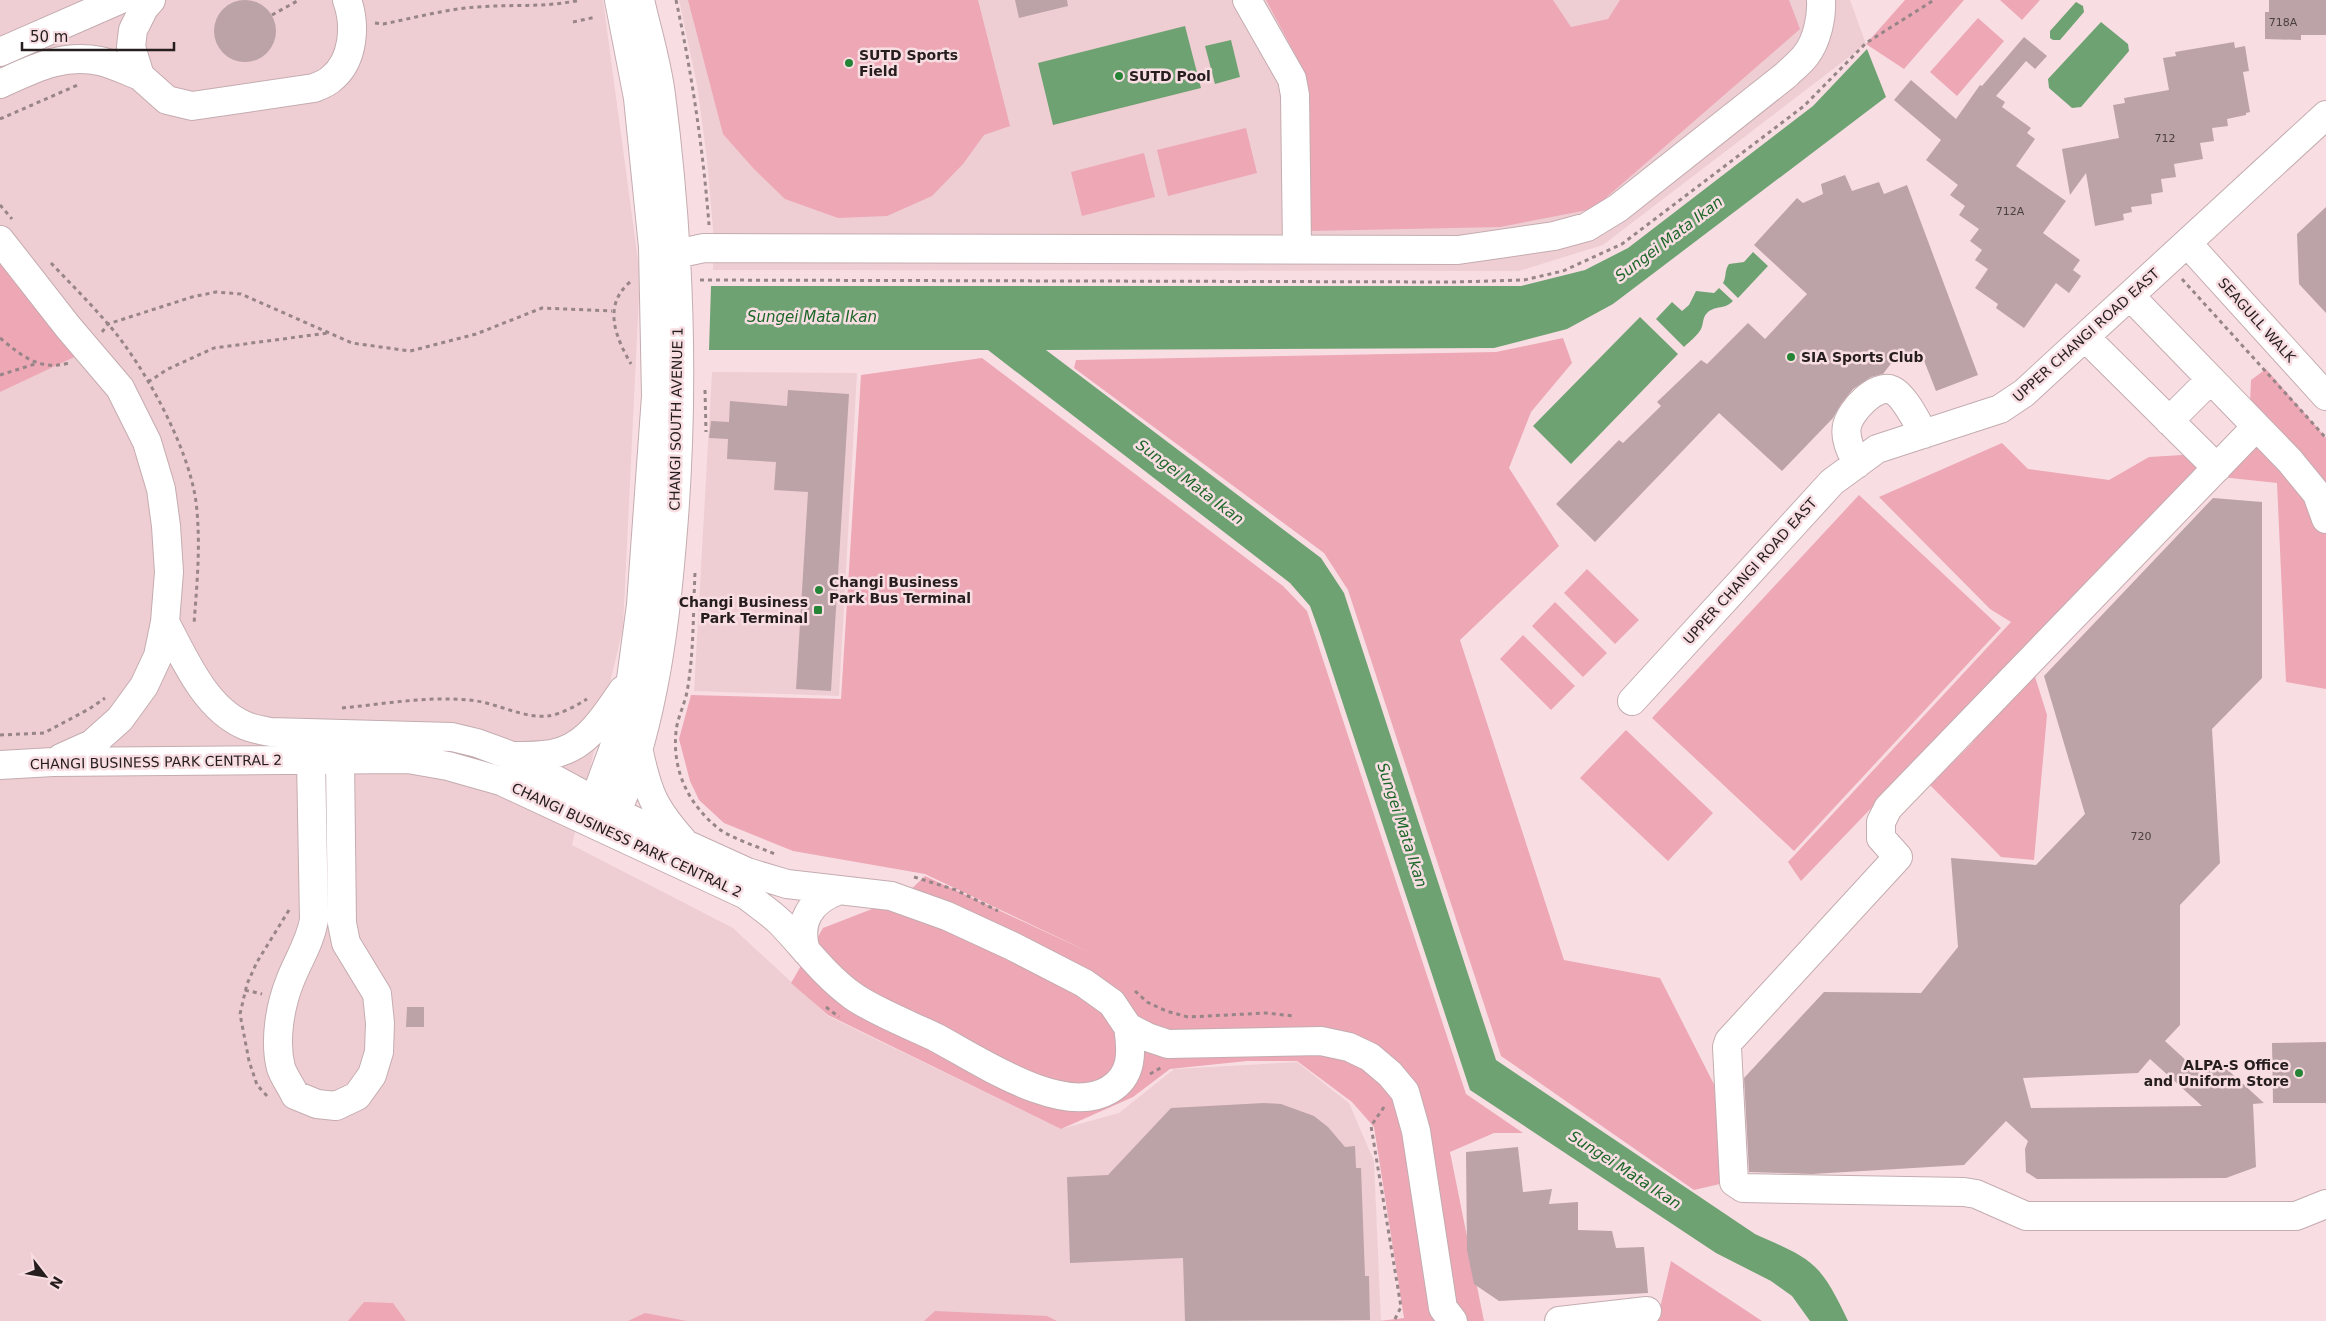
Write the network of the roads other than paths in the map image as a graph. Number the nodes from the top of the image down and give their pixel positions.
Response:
1 (119, 0) edge
2 (151, 0) edge
3 (640, 0) edge
4 (1247, 0) edge
5 (1821, 0) edge
6 (607, 4) edge
7 (350, 10) edge
8 (0, 52) edge
9 (140, 76) junction
10 (0, 84) edge
11 (2326, 115) edge
12 (9, 233) edge
13 (2188, 244) junction
14 (1297, 248) junction
15 (676, 254) junction
16 (2131, 296) junction
17 (2085, 337) junction
18 (2210, 380) junction
19 (2326, 396) edge
20 (2168, 420) junction
21 (2256, 427) junction
22 (1924, 434) junction
23 (1857, 464) junction
24 (2217, 468) junction
25 (2326, 519) edge
26 (165, 622) junction
27 (631, 679) junction
28 (1632, 701) dead end
29 (314, 746) junction
30 (639, 752) junction
31 (512, 756) junction
32 (340, 759) junction
33 (53, 762) junction
34 (0, 765) edge
35 (601, 817) junction
36 (686, 845) junction
37 (837, 891) junction
38 (806, 951) junction
39 (356, 960) junction
40 (300, 961) junction
41 (1128, 1027) junction
42 (1169, 1055) junction
43 (1134, 1073) junction
44 (2326, 1204) edge
45 (1647, 1311) dead end
46 (1448, 1314) edge
47 (1559, 1321) edge

1 - 8 street
2 - 9 street
3 - 15 street, CHANGI SOUTH AVENUE 1
4 - 14 street
5 - 14 street
6 - 27 street, CHANGI SOUTH AVENUE 1
7 - 9 street
9 - 10 street
11 - 13 street, UPPER CHANGI ROAD EAST
12 - 26 street
13 - 16 street, UPPER CHANGI ROAD EAST
13 - 19 street, SEAGULL WALK
14 - 15 street
15 - 30 street, CHANGI SOUTH AVENUE 1
16 - 17 street, UPPER CHANGI ROAD EAST
16 - 18 street
17 - 20 street
17 - 22 street, UPPER CHANGI ROAD EAST
18 - 20 street
18 - 21 street
20 - 24 street
21 - 24 street
21 - 25 street
22 - 23 street, UPPER CHANGI ROAD EAST
22 - 23 street
23 - 28 street, UPPER CHANGI ROAD EAST
24 - 44 street
26 - 29 street
26 - 33 street
27 - 31 street, CHANGI SOUTH AVENUE 1
27 - 35 street, CHANGI SOUTH AVENUE 1
29 - 31 street, CHANGI BUSINESS PARK CENTRAL 2
29 - 32 street, CHANGI BUSINESS PARK CENTRAL 2
29 - 33 street, CHANGI BUSINESS PARK CENTRAL 2
29 - 40 street
30 - 35 street, CHANGI SOUTH AVENUE 1
30 - 36 street, CHANGI BUSINESS PARK CENTRAL 2
31 - 35 street, CHANGI BUSINESS PARK CENTRAL 2
32 - 35 street, CHANGI BUSINESS PARK CENTRAL 2
32 - 39 street
33 - 34 street, CHANGI BUSINESS PARK CENTRAL 2
35 - 36 street, CHANGI BUSINESS PARK CENTRAL 2
35 - 38 street, CHANGI BUSINESS PARK CENTRAL 2
36 - 37 street, CHANGI BUSINESS PARK CENTRAL 2
37 - 38 street
37 - 41 street, CHANGI BUSINESS PARK CENTRAL 2
38 - 43 street, CHANGI BUSINESS PARK CENTRAL 2
39 - 40 street
39 - 40 street
41 - 42 street, CHANGI BUSINESS PARK CENTRAL 2
41 - 43 street, CHANGI BUSINESS PARK CENTRAL 2
42 - 43 street
42 - 46 street, CHANGI BUSINESS PARK CENTRAL 2
45 - 47 street

